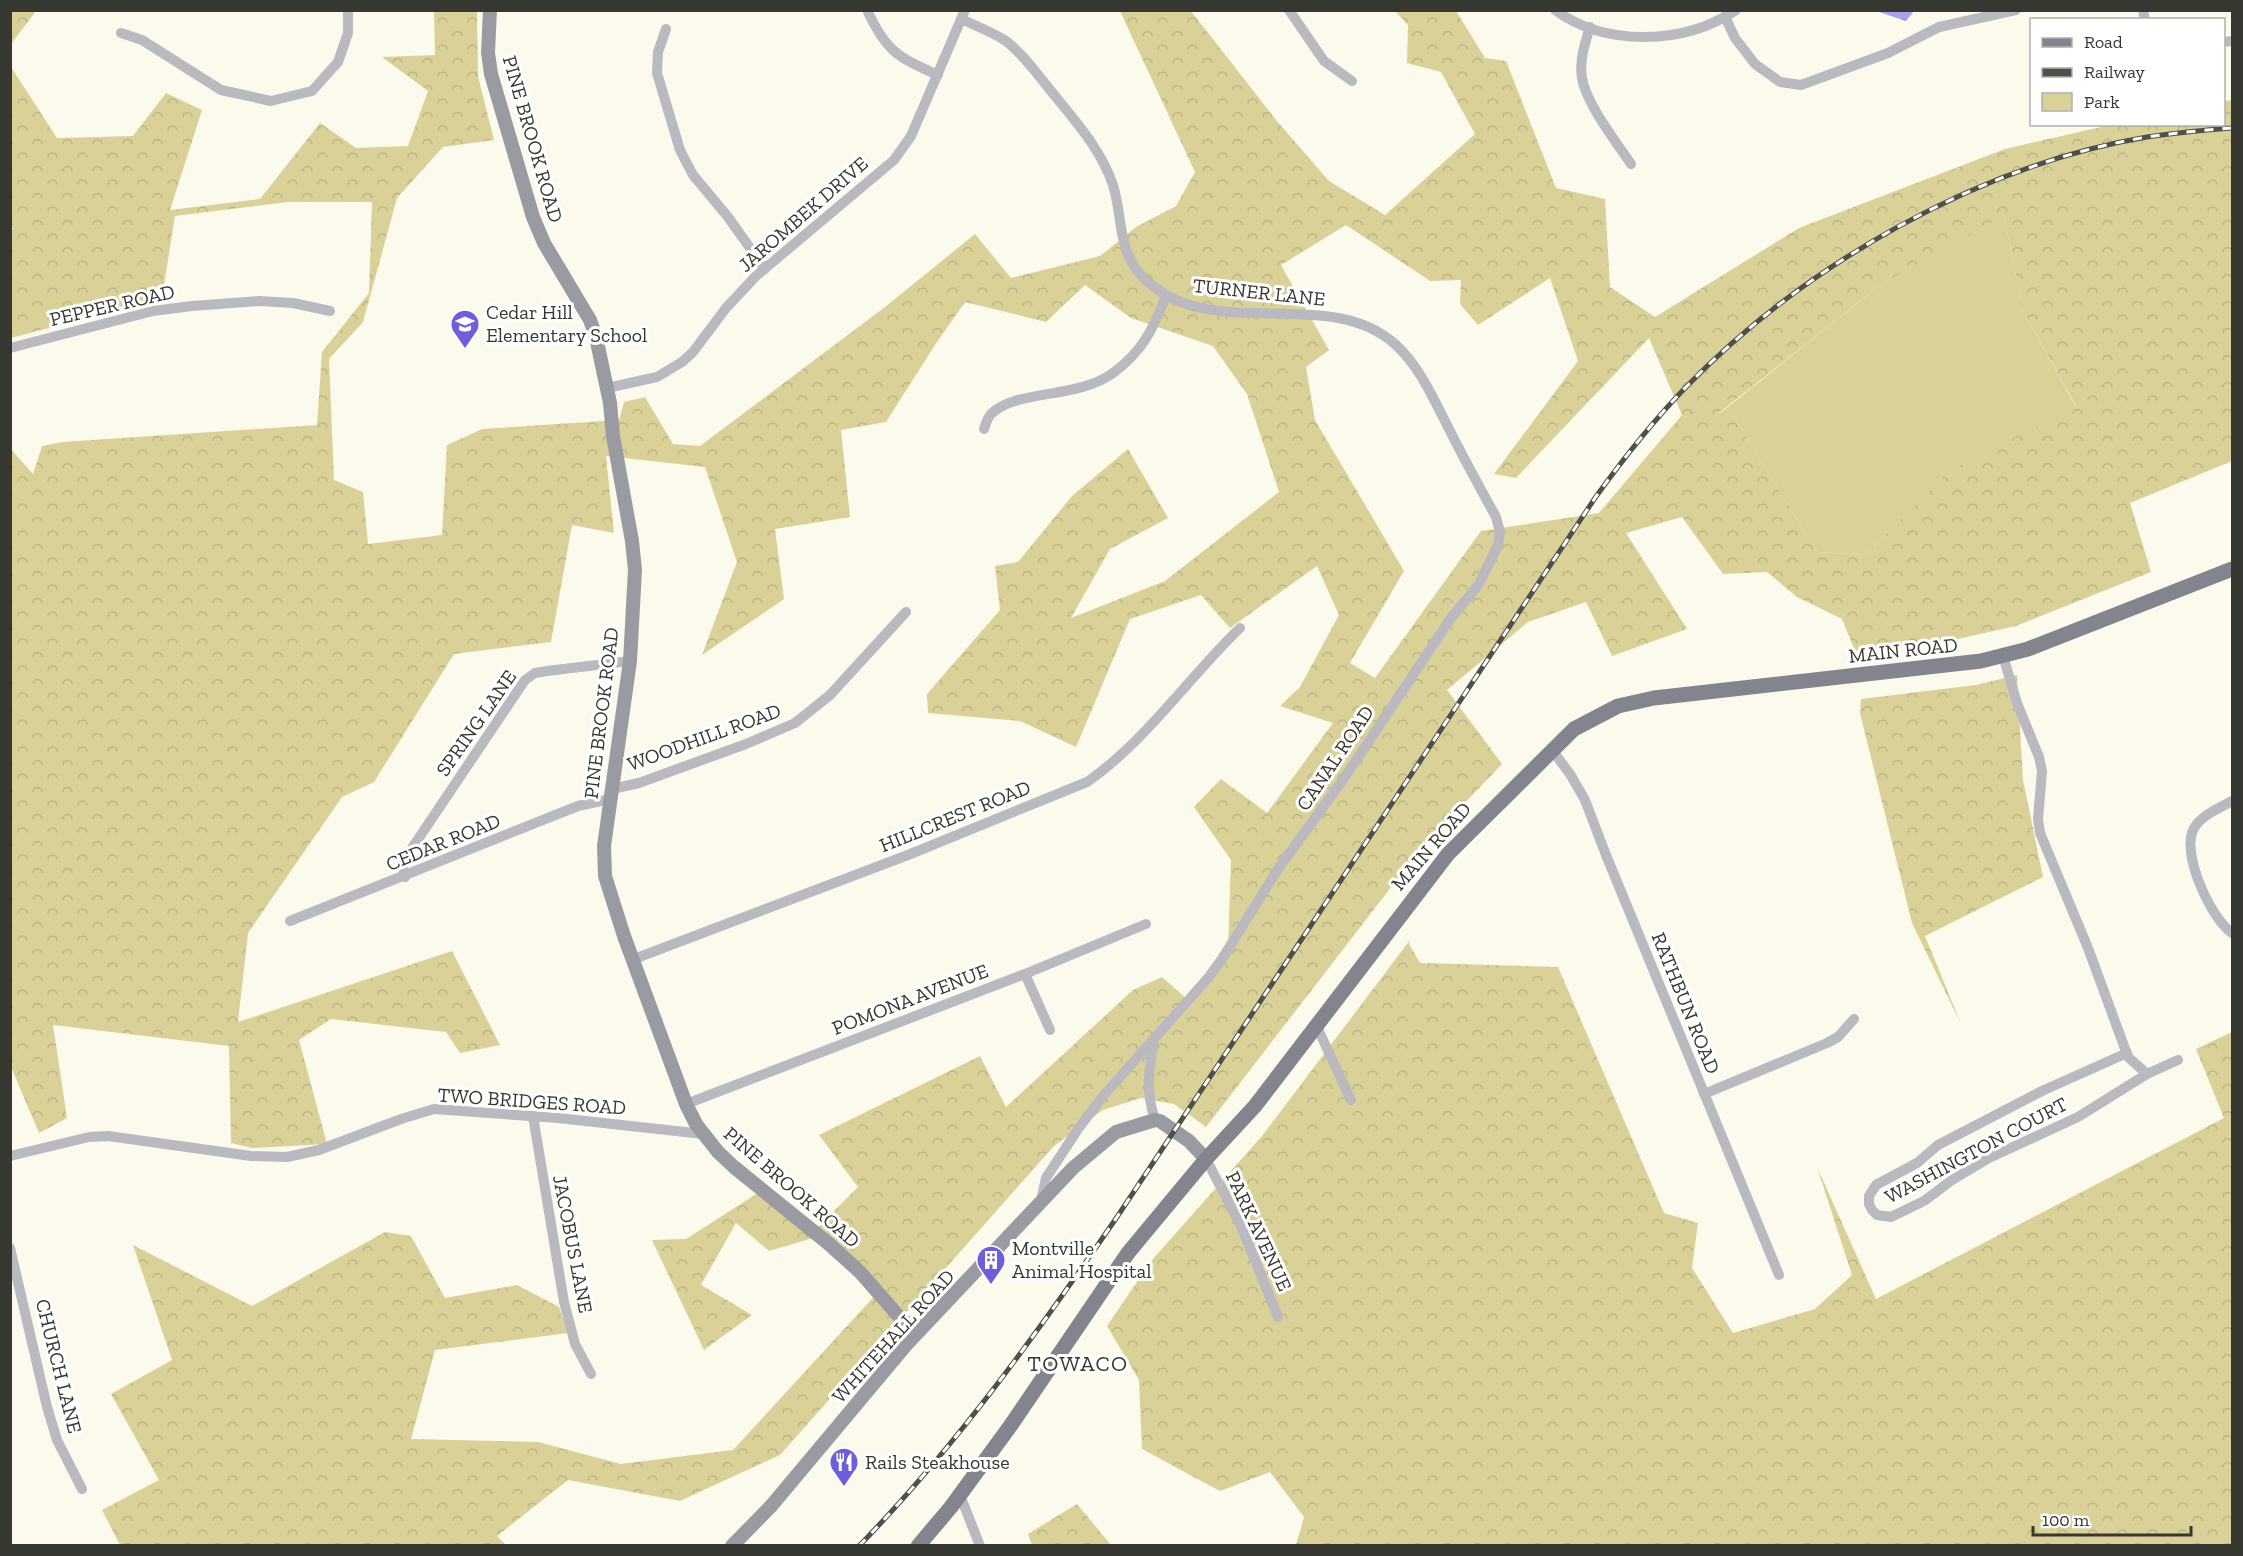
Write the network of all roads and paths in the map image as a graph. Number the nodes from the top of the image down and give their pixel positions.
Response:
1 (348, 10) edge
2 (490, 10) edge
3 (867, 10) edge
4 (1289, 10) edge
5 (1555, 10) edge
6 (1736, 10) edge
7 (2016, 10) edge
8 (963, 15) edge
9 (1725, 17) junction
10 (1590, 27) junction
11 (666, 29) dead end
12 (121, 33) dead end
13 (938, 75) junction
14 (1352, 81) dead end
15 (1631, 164) dead end
16 (765, 269) junction
17 (1166, 296) junction
18 (330, 311) dead end
19 (10, 348) edge
20 (607, 388) junction
21 (984, 429) dead end
22 (1478, 484) joint
23 (2232, 569) edge
24 (906, 612) dead end
25 (1239, 628) dead end
26 (2003, 656) junction
27 (630, 661) junction
28 (1552, 750) junction
29 (611, 794) junction
30 (2232, 801) edge
31 (405, 877) junction
32 (290, 921) dead end
33 (1146, 924) dead end
34 (2232, 933) edge
35 (633, 959) junction
36 (1024, 974) junction
37 (1854, 1019) dead end
38 (1316, 1025) junction
39 (1050, 1030) dead end
40 (1154, 1039) junction
41 (2127, 1053) junction
42 (2178, 1060) dead end
43 (2147, 1074) junction
44 (1704, 1094) junction
45 (1351, 1100) dead end
46 (686, 1104) junction
47 (533, 1116) junction
48 (1155, 1120) junction
49 (703, 1134) junction
50 (10, 1156) edge
51 (1206, 1159) junction
52 (1041, 1201) junction
53 (10, 1248) edge
54 (1779, 1275) dead end
55 (1278, 1317) dead end
56 (919, 1331) junction
57 (591, 1374) dead end
58 (82, 1489) dead end
59 (960, 1495) junction
60 (732, 1545) edge
61 (918, 1545) edge
62 (980, 1545) edge

1 - 12 street
2 - 20 street, PINE BROOK ROAD
3 - 13 street
4 - 14 street
5 - 10 street
6 - 9 street
7 - 9 street
8 - 13 street, JAROMBEK DRIVE
8 - 17 street, TURNER LANE
9 - 10 street
10 - 15 street
11 - 16 street
13 - 16 street, JAROMBEK DRIVE
16 - 20 street, JAROMBEK DRIVE
17 - 21 street
17 - 22 street, TURNER LANE
18 - 19 street, PEPPER ROAD
20 - 27 street, PINE BROOK ROAD
22 - 40 street, CANAL ROAD
23 - 26 main road, MAIN ROAD
24 - 29 street, WOODHILL ROAD
25 - 35 street, HILLCREST ROAD
26 - 28 main road, MAIN ROAD
26 - 41 street
27 - 29 street, PINE BROOK ROAD
27 - 31 street, SPRING LANE
28 - 38 main road, MAIN ROAD
28 - 44 street, RATHBUN ROAD
29 - 31 street, CEDAR ROAD
29 - 35 street, PINE BROOK ROAD
30 - 34 street
31 - 32 street, CEDAR ROAD
33 - 36 street, POMONA AVENUE
35 - 46 street, PINE BROOK ROAD
36 - 39 street
36 - 46 street, POMONA AVENUE
37 - 44 street
38 - 45 street
38 - 51 main road, MAIN ROAD
40 - 48 street
40 - 52 street, CANAL ROAD
41 - 43 street
41 - 43 street, WASHINGTON COURT
42 - 43 street, WASHINGTON COURT
44 - 54 street, RATHBUN ROAD
46 - 49 street, PINE BROOK ROAD
47 - 49 street, TWO BRIDGES ROAD
47 - 50 street, TWO BRIDGES ROAD
47 - 57 street, JACOBUS LANE
48 - 51 street
48 - 52 street, WHITEHALL ROAD
49 - 56 street, PINE BROOK ROAD
51 - 55 street, PARK AVENUE
51 - 59 main road, MAIN ROAD
52 - 56 street, WHITEHALL ROAD
53 - 58 street, CHURCH LANE
56 - 60 street, WHITEHALL ROAD
59 - 61 main road, MAIN ROAD
59 - 62 street

